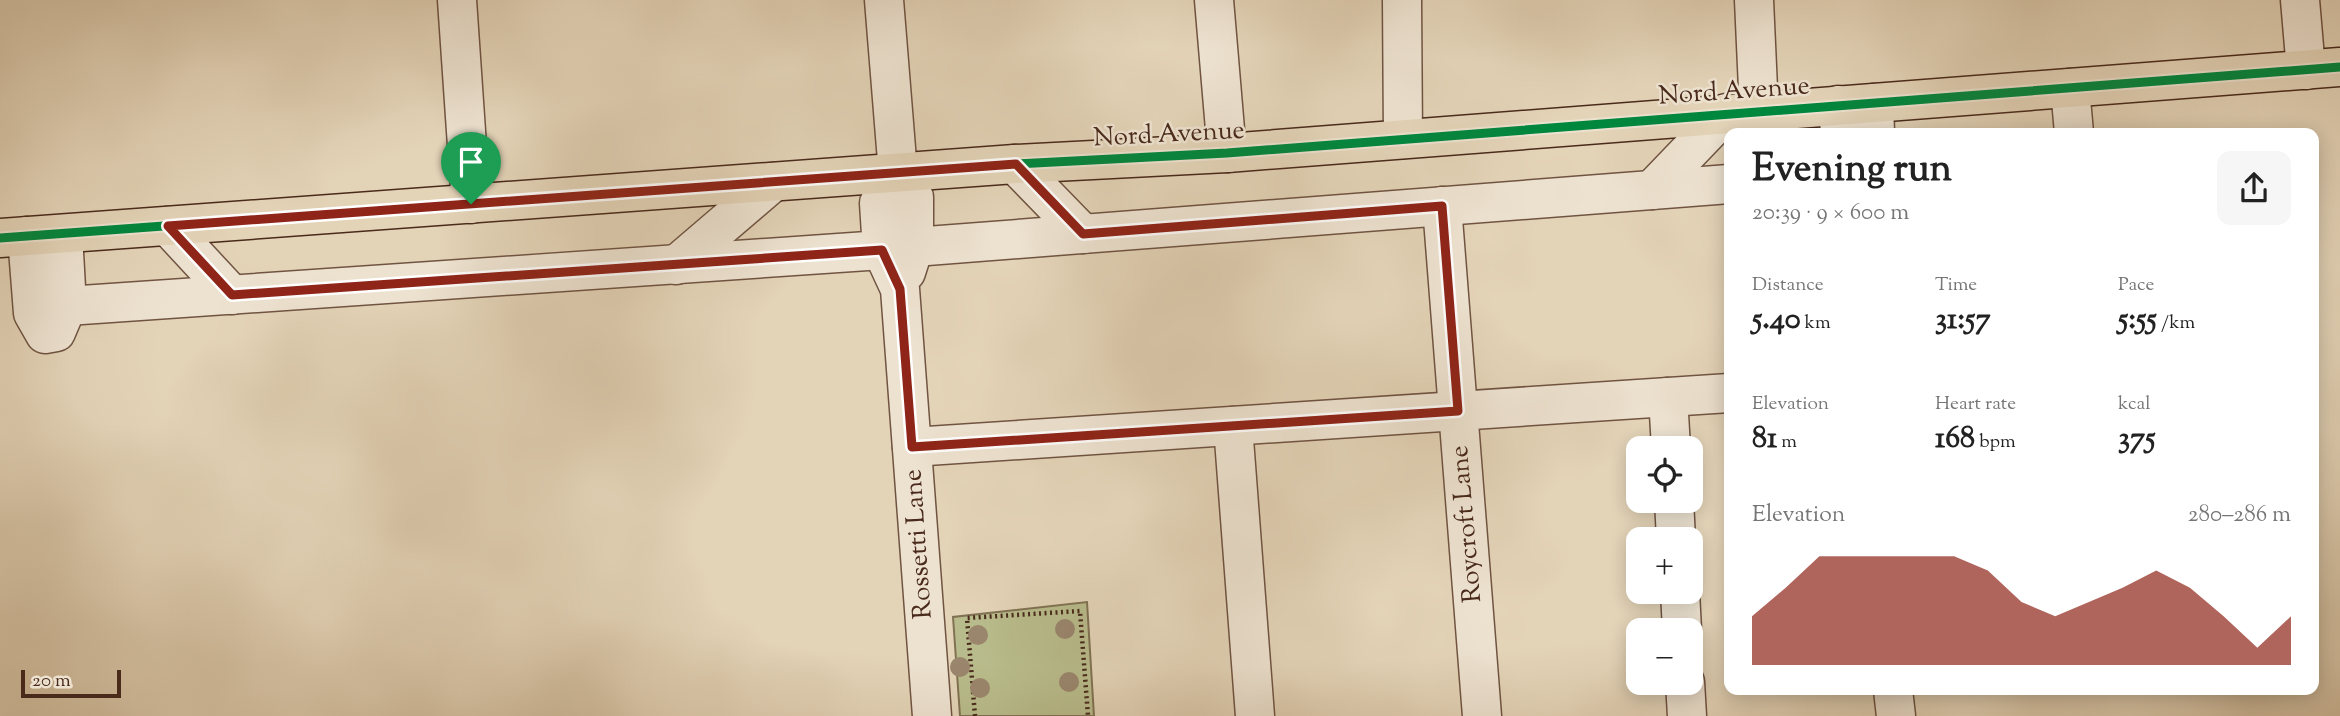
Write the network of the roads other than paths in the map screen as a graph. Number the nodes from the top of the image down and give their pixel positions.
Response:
1 (457, 0) edge
2 (884, 0) edge
3 (1214, 0) edge
4 (1402, 0) edge
5 (1754, 0) edge
6 (2300, 0) edge
7 (2323, 69) edge
8 (2070, 88) junction
9 (1743, 112) junction
10 (1857, 119) edge
11 (1724, 128) edge
12 (1724, 128) edge
13 (2074, 128) edge
14 (1403, 139) junction
15 (1227, 153) junction
16 (1016, 164) junction
17 (898, 173) junction
18 (773, 182) junction
19 (1724, 184) edge
20 (1652, 190) junction
21 (471, 204) junction
22 (1442, 206) junction
23 (168, 226) junction
24 (1083, 234) junction
25 (30, 236) edge
26 (898, 249) junction
27 (676, 265) junction
28 (232, 295) junction
29 (1724, 393) edge
30 (1668, 397) junction
31 (1458, 411) junction
32 (1233, 426) junction
33 (1670, 436) edge
34 (912, 447) junction
35 (1686, 695) edge
36 (1894, 695) edge
37 (932, 716) edge
38 (1255, 716) edge
39 (1482, 716) edge
40 (1687, 716) edge
41 (1896, 716) edge

1 - 21 street
2 - 17 street
3 - 15 street
4 - 14 street
5 - 9 street
6 - 7 street
7 - 8 main road, Nord Avenue
8 - 10 main road, Nord Avenue
8 - 13 street
9 - 10 main road, Nord Avenue
9 - 12 street
9 - 14 main road, Nord Avenue
11 - 20 street
14 - 15 main road, Nord Avenue
15 - 16 main road, Nord Avenue
16 - 17 main road, Nord Avenue
16 - 24 street
17 - 18 main road, Nord Avenue
17 - 26 street, Rossetti Lane
18 - 21 main road, Nord Avenue
18 - 27 street
19 - 20 street
20 - 22 street
21 - 23 main road, Nord Avenue
22 - 24 street
22 - 31 street, Roycroft Lane
23 - 25 main road, Nord Avenue
23 - 28 street
24 - 26 street
25 - 28 street
26 - 27 street
26 - 34 street, Rossetti Lane
27 - 28 street
29 - 30 street
30 - 31 street
30 - 33 street
31 - 32 street
31 - 39 street, Roycroft Lane
32 - 34 street
32 - 38 street
34 - 37 street, Rossetti Lane
35 - 40 street
36 - 41 street

